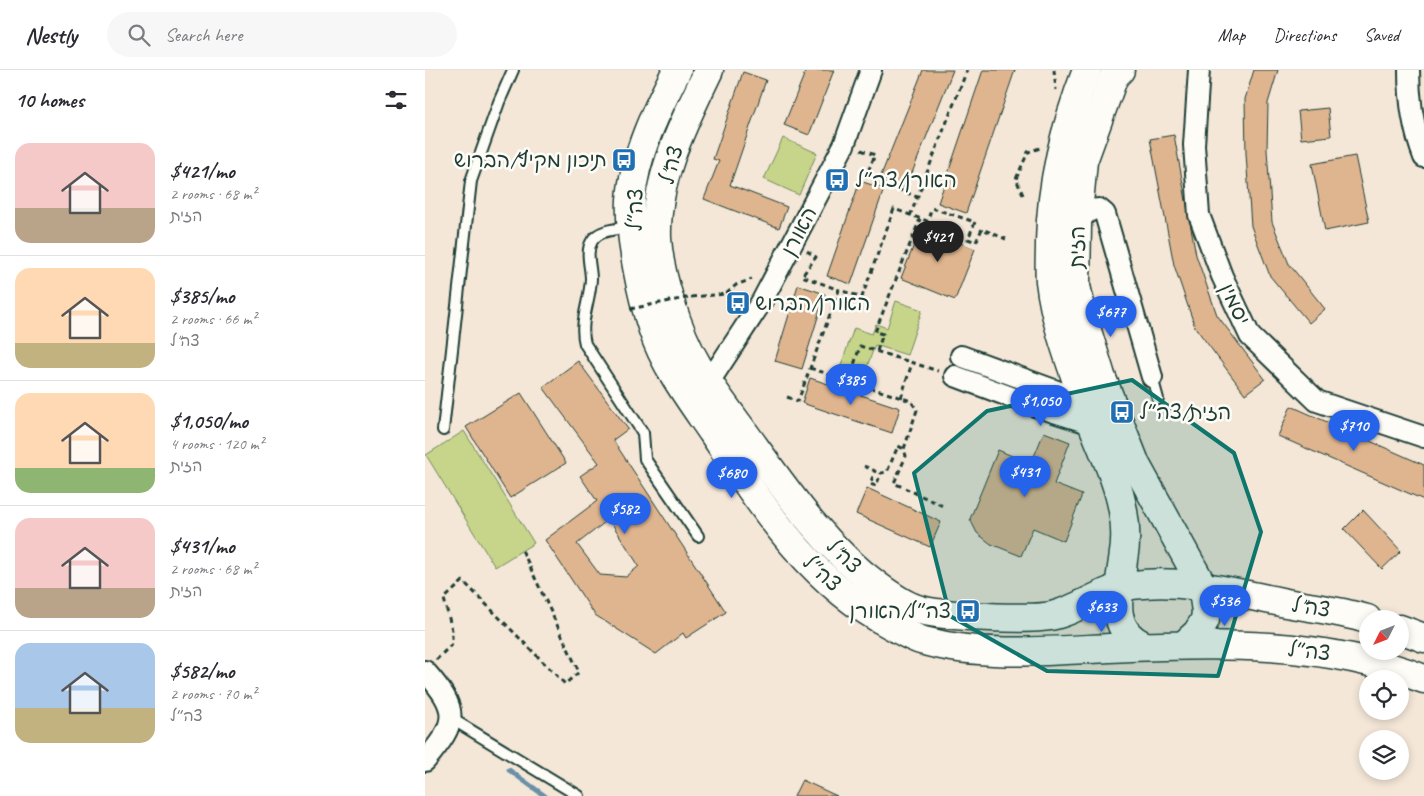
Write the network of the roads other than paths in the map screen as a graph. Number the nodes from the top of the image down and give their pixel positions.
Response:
1 (513, 70) edge
2 (677, 70) edge
3 (709, 70) edge
4 (871, 70) edge
5 (1087, 70) edge
6 (1120, 70) edge
7 (1199, 70) edge
8 (1409, 70) edge
9 (1424, 157) edge
10 (1077, 224) junction
11 (632, 227) junction
12 (961, 356) dead end
13 (955, 376) road end
14 (1152, 377) joint
15 (709, 382) junction
16 (1158, 399) dead end
17 (1111, 402) junction
18 (1088, 413) junction
19 (443, 430) dead end
20 (1424, 437) edge
21 (698, 536) dead end
22 (1202, 585) junction
23 (1119, 588) junction
24 (1359, 617) edge
25 (1409, 632) edge
26 (1424, 638) edge
27 (1184, 645) junction
28 (1145, 646) junction
29 (425, 671) edge
30 (1424, 679) edge
31 (452, 719) junction
32 (425, 761) edge
33 (579, 796) edge

1 - 19 lane
2 - 11 main road, צה״ל
3 - 15 main road, צה"ל
4 - 15 street, האורן
5 - 18 main road, הזית
6 - 10 main road, הזית
7 - 20 street, יסמין
8 - 9 street
10 - 14 street
10 - 17 main road, הזית
11 - 21 lane
11 - 28 main road, צה״ל
12 - 18 street
13 - 18 street
14 - 16 lane
15 - 23 main road, צה"ל
17 - 18 street
17 - 22 main road, הזית
18 - 23 main road, הזית
22 - 23 main road, צה"ל
22 - 24 main road, צה"ל
22 - 27 main road
23 - 28 main road
25 - 26 main road
27 - 28 main road, צה״ל
27 - 30 main road, צה״ל
29 - 31 street
31 - 32 street
31 - 33 lane

